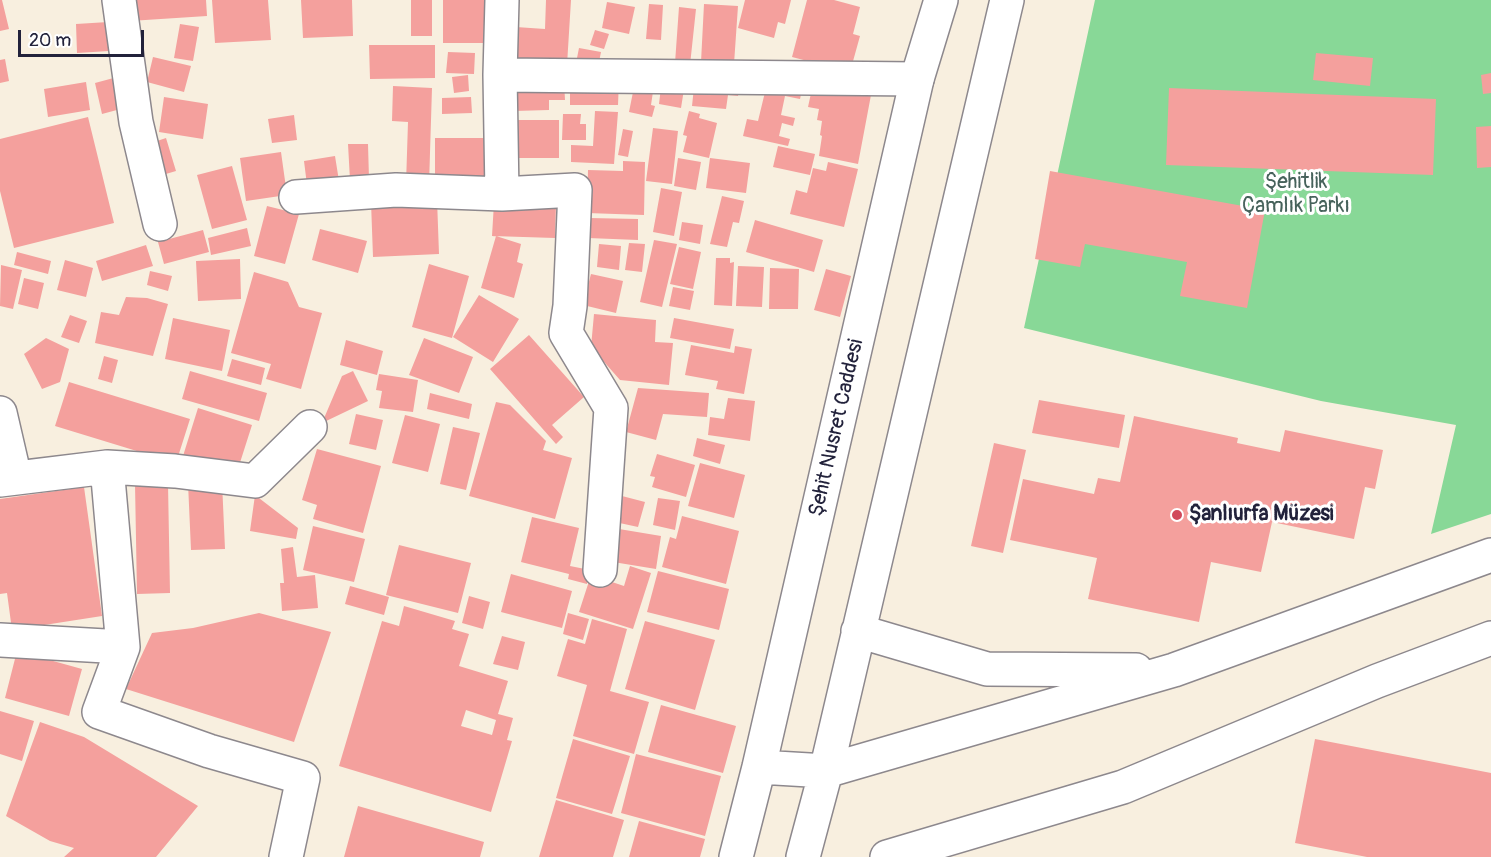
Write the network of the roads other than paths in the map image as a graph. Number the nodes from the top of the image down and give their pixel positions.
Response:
1 (119, 0) edge
2 (502, 0) edge
3 (941, 0) edge
4 (1007, 0) edge
5 (500, 75) junction
6 (918, 79) junction
7 (502, 194) junction
8 (296, 197) dead end
9 (160, 224) dead end
10 (0, 413) edge
11 (310, 428) dead end
12 (107, 467) junction
13 (7, 479) edge
14 (1491, 555) edge
15 (600, 570) dead end
16 (858, 631) junction
17 (1491, 638) edge
18 (0, 640) edge
19 (123, 647) junction
20 (1174, 670) junction
21 (759, 767) junction
22 (826, 771) junction
23 (286, 857) edge
24 (736, 857) edge
25 (803, 857) edge
26 (887, 857) edge

1 - 9 street
2 - 5 street
3 - 6 street, Şehit Nusret Caddesi
4 - 16 street
5 - 6 street
5 - 7 street
6 - 21 street, Şehit Nusret Caddesi
7 - 8 street
7 - 15 street
10 - 13 street
11 - 12 street
12 - 13 street
12 - 19 street
14 - 20 street
16 - 20 street
16 - 22 street
17 - 26 street
18 - 19 street
19 - 23 street
20 - 22 street
21 - 22 street
21 - 24 street, Şehit Nusret Caddesi
22 - 25 street

